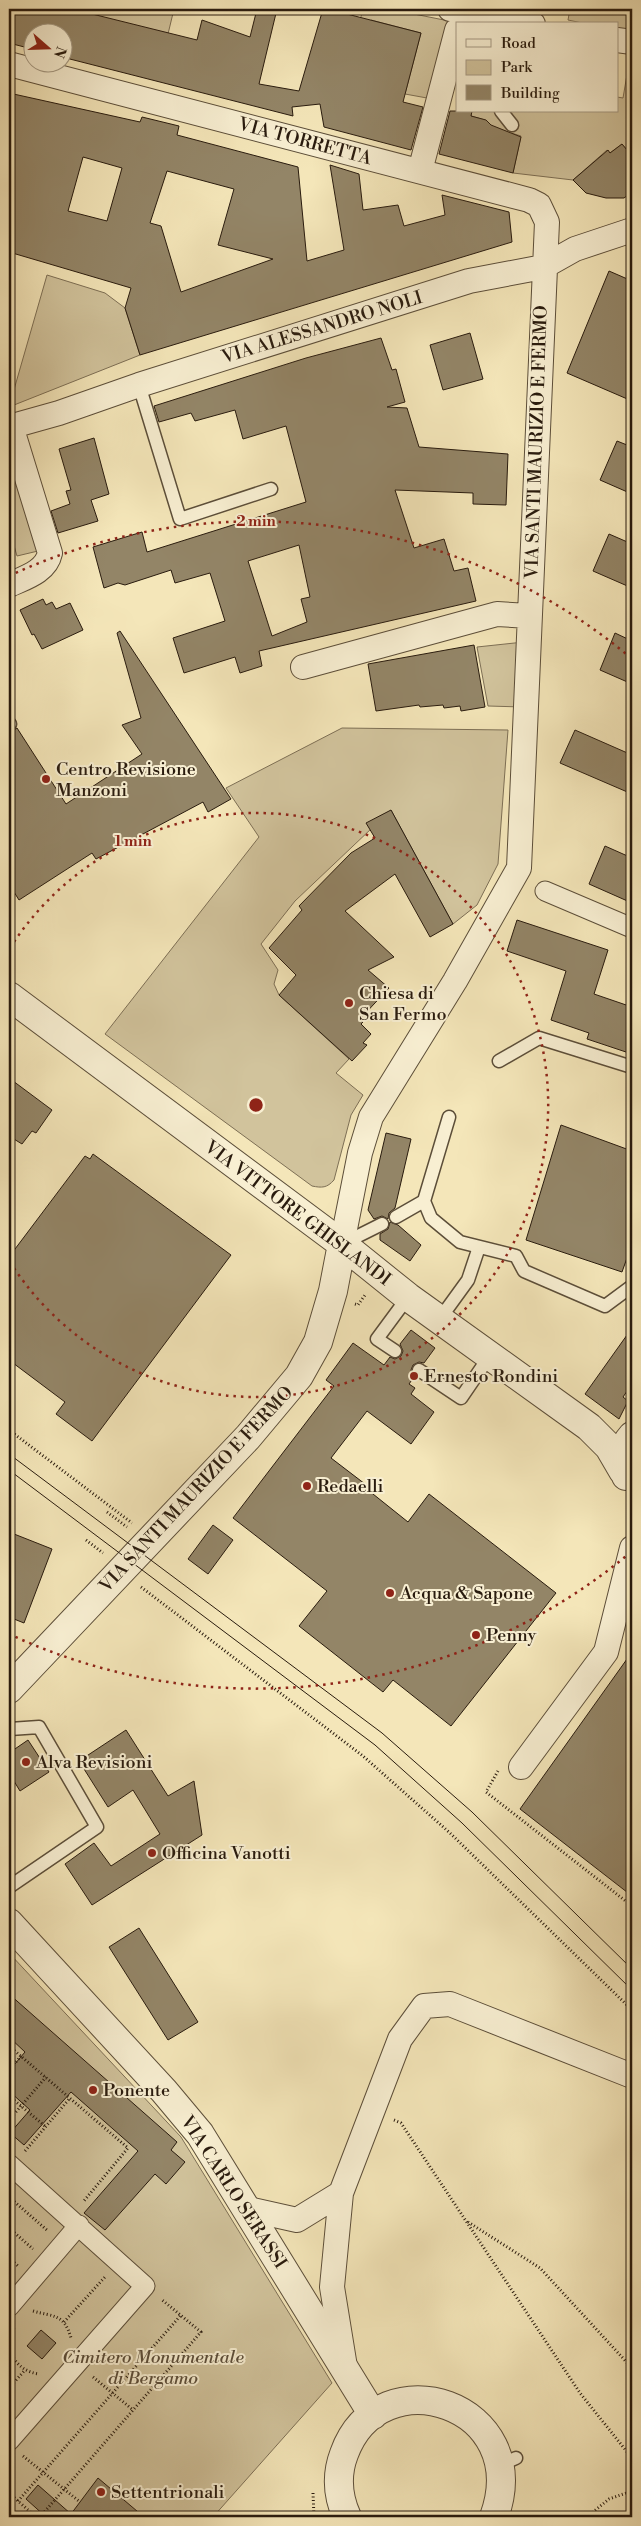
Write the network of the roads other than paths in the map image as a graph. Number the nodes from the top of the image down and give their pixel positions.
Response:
1 (457, 18) edge
2 (456, 22) edge
3 (508, 22) edge
4 (618, 40) edge
5 (632, 42) edge
6 (9, 64) edge
7 (502, 112) edge
8 (512, 125) dead end
9 (420, 171) junction
10 (632, 230) edge
11 (543, 267) junction
12 (139, 385) junction
13 (10, 426) edge
14 (271, 489) dead end
15 (9, 585) edge
16 (529, 616) junction
17 (303, 667) dead end
18 (545, 891) dead end
19 (632, 928) edge
20 (9, 996) edge
21 (499, 1061) dead end
22 (632, 1066) edge
23 (449, 1117) dead end
24 (424, 1201) junction
25 (396, 1217) dead end
26 (382, 1224) dead end
27 (342, 1244) junction
28 (479, 1246) junction
29 (632, 1286) edge
30 (408, 1297) junction
31 (439, 1320) junction
32 (395, 1351) dead end
33 (489, 1357) junction
34 (419, 1370) dead end
35 (589, 1427) junction
36 (632, 1435) edge
37 (629, 1480) edge
38 (632, 1548) edge
39 (9, 1689) edge
40 (9, 1727) edge
41 (512, 1765) road end
42 (9, 1888) edge
43 (9, 1923) edge
44 (632, 2076) edge
45 (10, 2165) edge
46 (341, 2193) junction
47 (248, 2209) junction
48 (74, 2222) junction
49 (13, 2314) edge
50 (345, 2367) junction
51 (373, 2415) junction
52 (12, 2446) edge
53 (343, 2514) edge
54 (494, 2517) edge

1 - 3 street
2 - 9 street
4 - 5 street
6 - 9 street, VIA TORRETTA
7 - 8 lane
9 - 11 street, VIA TORRETTA
10 - 11 street, VIA ALESSANDRO NOLI
11 - 12 street, VIA ALESSANDRO NOLI
11 - 16 street, VIA SANTI MAURIZIO E FERMO
12 - 13 street, VIA ALESSANDRO NOLI
12 - 14 lane
13 - 15 street, VIA ALESSANDRO NOLI
16 - 17 street
16 - 27 street, VIA SANTI MAURIZIO E FERMO
18 - 19 street
20 - 27 street, VIA VITTORE GHISLANDI
21 - 22 lane
23 - 24 lane
24 - 25 lane
24 - 28 lane
26 - 27 lane
27 - 30 street, VIA VITTORE GHISLANDI
27 - 39 street, VIA SANTI MAURIZIO E FERMO
28 - 29 lane
28 - 31 lane
30 - 31 street, VIA VITTORE GHISLANDI
30 - 32 lane
31 - 33 street, VIA VITTORE GHISLANDI
33 - 34 lane
33 - 35 street, VIA VITTORE GHISLANDI
35 - 36 street, VIA VITTORE GHISLANDI
35 - 37 street, VIA VITTORE GHISLANDI
36 - 37 street
38 - 41 street
40 - 42 lane
43 - 47 street, VIA CARLO SERASSI
44 - 46 street
45 - 48 street
46 - 47 street
46 - 50 street
47 - 50 street, VIA CARLO SERASSI
48 - 49 street
48 - 52 street
50 - 51 street, VIA CARLO SERASSI
51 - 53 street
51 - 54 street

